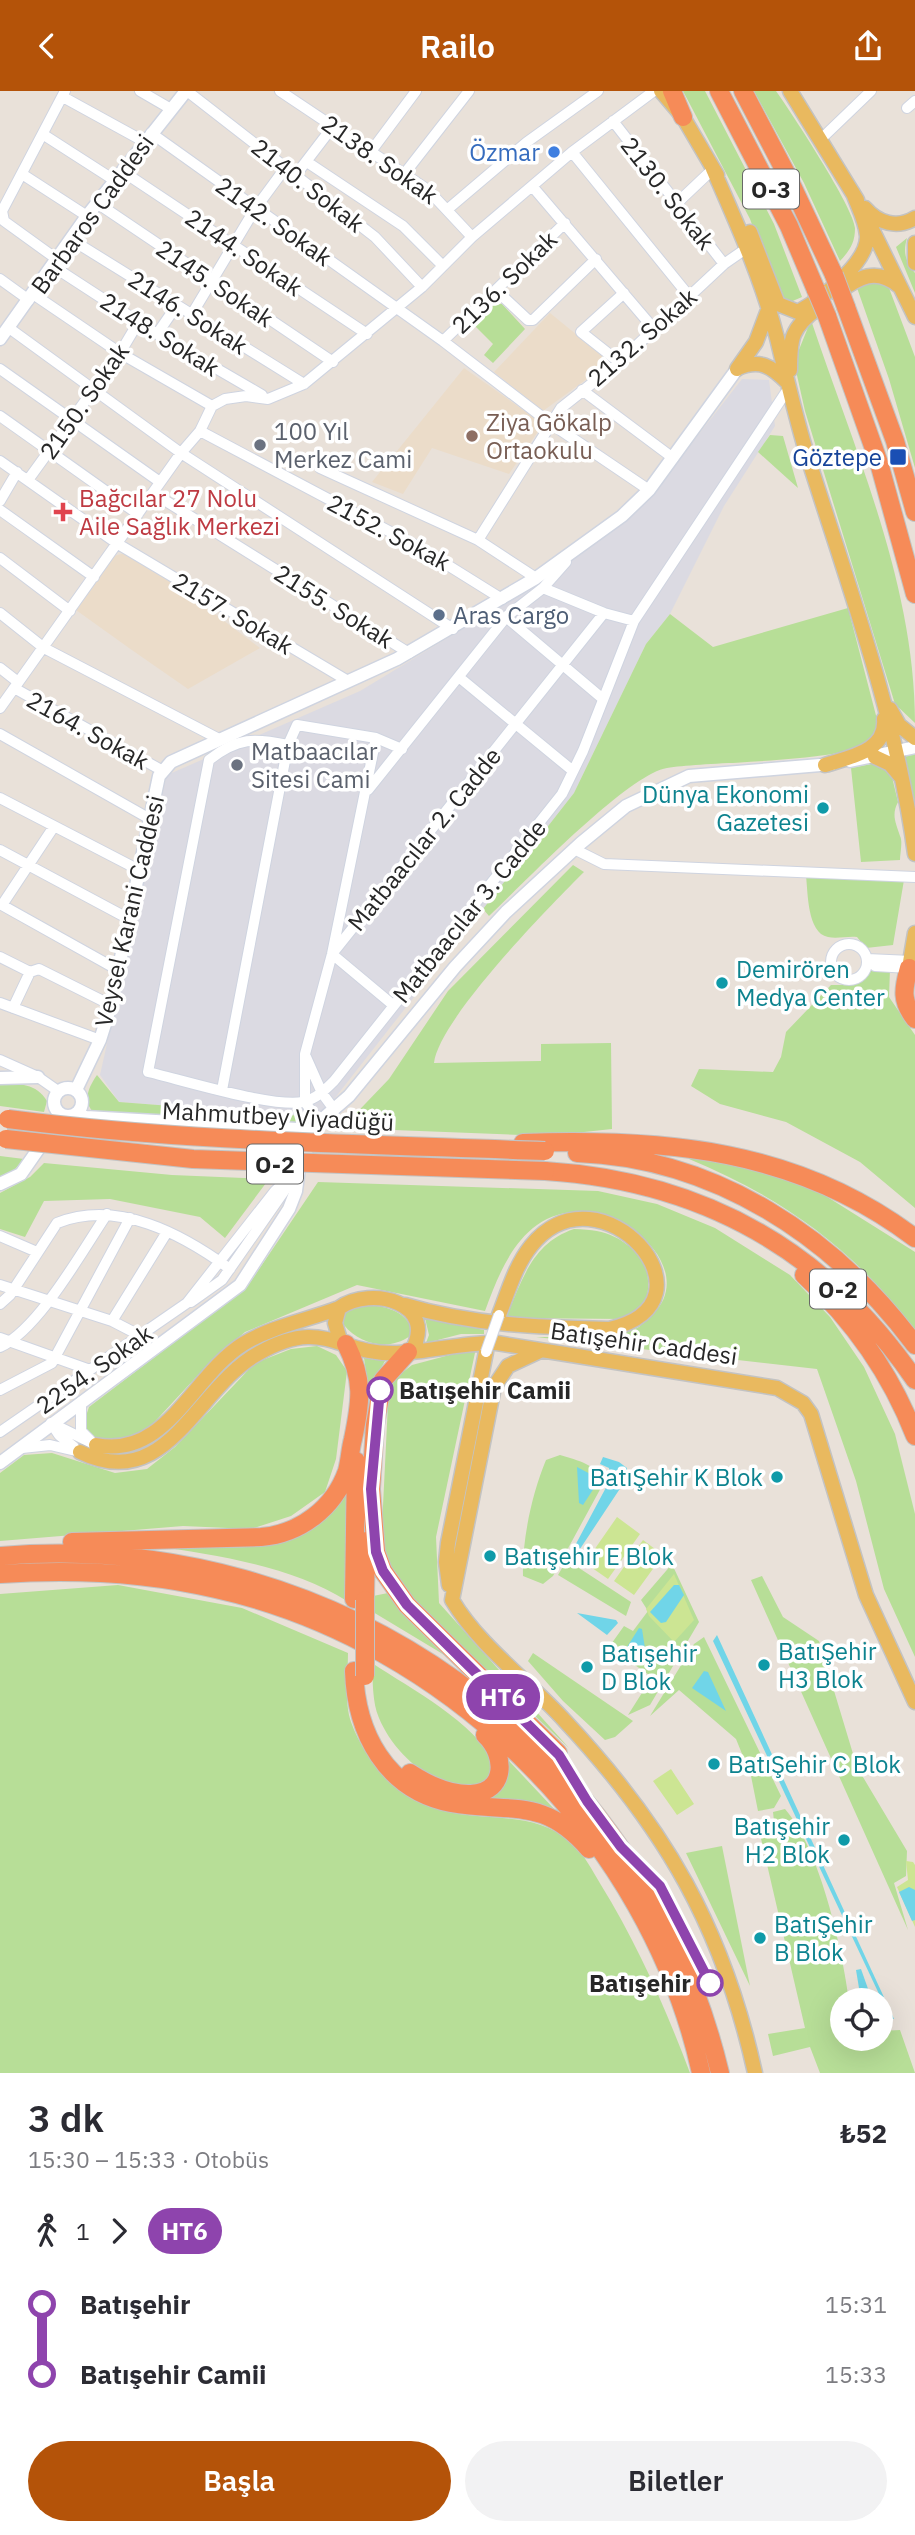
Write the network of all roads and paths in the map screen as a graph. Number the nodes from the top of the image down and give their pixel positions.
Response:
1 (140, 91) edge
2 (186, 91) edge
3 (280, 91) edge
4 (469, 91) edge
5 (598, 91) edge
6 (654, 91) edge
7 (661, 91) edge
8 (672, 91) edge
9 (719, 91) edge
10 (743, 91) edge
11 (790, 91) edge
12 (872, 91) edge
13 (414, 92) edge
14 (64, 94) edge
15 (171, 109) junction
16 (683, 117) junction
17 (613, 121) junction
18 (334, 125) junction
19 (44, 135) junction
20 (148, 137) junction
21 (821, 139) junction
22 (372, 150) junction
23 (572, 152) junction
24 (307, 162) junction
25 (286, 167) junction
26 (713, 169) junction
27 (405, 173) junction
28 (22, 174) junction
29 (118, 176) junction
30 (295, 176) junction
31 (532, 186) junction
32 (853, 193) junction
33 (97, 203) junction
34 (676, 204) junction
35 (255, 209) junction
36 (448, 209) junction
37 (87, 216) junction
38 (915, 218) edge
39 (565, 223) junction
40 (472, 237) junction
41 (72, 240) junction
42 (915, 243) edge
43 (233, 245) junction
44 (747, 248) junction
45 (596, 259) junction
46 (915, 263) edge
47 (56, 264) junction
48 (724, 264) junction
49 (443, 266) junction
50 (0, 279) edge
51 (211, 282) junction
52 (422, 287) junction
53 (498, 291) junction
54 (624, 293) junction
55 (689, 296) junction
56 (31, 297) junction
57 (908, 300) junction
58 (177, 305) junction
59 (397, 309) junction
60 (768, 310) junction
61 (191, 314) junction
62 (915, 317) edge
63 (139, 321) junction
64 (654, 329) junction
65 (3, 334) edge
66 (157, 334) junction
67 (367, 334) junction
68 (443, 341) junction
69 (120, 353) junction
70 (333, 362) junction
71 (619, 362) junction
72 (0, 369) edge
73 (737, 369) junction
74 (304, 384) junction
75 (790, 386) junction
76 (94, 388) junction
77 (582, 390) junction
78 (268, 399) junction
79 (212, 406) junction
80 (0, 416) edge
81 (71, 418) junction
82 (550, 423) junction
83 (200, 431) junction
84 (49, 449) junction
85 (181, 453) junction
86 (673, 458) junction
87 (0, 461) edge
88 (320, 468) dead end
89 (17, 472) junction
90 (28, 480) junction
91 (160, 482) junction
92 (649, 490) junction
93 (153, 493) junction
94 (0, 501) edge
95 (0, 510) edge
96 (915, 512) edge
97 (138, 514) junction
98 (600, 539) dead end
99 (478, 540) junction
100 (118, 544) junction
101 (0, 558) edge
102 (94, 577) junction
103 (540, 583) junction
104 (915, 594) edge
105 (502, 599) junction
106 (70, 611) junction
107 (0, 613) edge
108 (604, 613) junction
109 (506, 617) junction
110 (634, 621) junction
111 (453, 629) junction
112 (44, 648) junction
113 (408, 653) junction
114 (563, 665) junction
115 (0, 668) edge
116 (460, 678) junction
117 (348, 681) junction
118 (16, 685) junction
119 (879, 685) junction
120 (603, 699) junction
121 (883, 703) junction
122 (0, 708) edge
123 (516, 724) junction
124 (0, 734) edge
125 (376, 738) junction
126 (219, 739) junction
127 (915, 739) edge
128 (288, 745) junction
129 (915, 747) edge
130 (402, 749) junction
131 (897, 751) junction
132 (875, 757) junction
133 (825, 765) junction
134 (163, 771) junction
135 (573, 771) junction
136 (902, 778) junction
137 (367, 790) junction
138 (0, 798) edge
139 (150, 819) junction
140 (53, 828) junction
141 (574, 849) junction
142 (0, 850) edge
143 (915, 854) edge
144 (29, 866) junction
145 (139, 870) junction
146 (915, 877) edge
147 (1, 905) edge
148 (129, 919) junction
149 (915, 933) edge
150 (332, 954) junction
151 (0, 957) edge
152 (867, 963) dead end
153 (910, 964) junction
154 (118, 969) junction
155 (30, 972) junction
156 (0, 1003) edge
157 (111, 1005) junction
158 (393, 1005) junction
159 (13, 1008) junction
160 (915, 1019) edge
161 (100, 1040) junction
162 (304, 1054) junction
163 (0, 1060) edge
164 (38, 1077) junction
165 (0, 1078) edge
166 (76, 1090) junction
167 (222, 1090) junction
168 (58, 1091) junction
169 (322, 1093) junction
170 (305, 1102) junction
171 (333, 1108) junction
172 (69, 1114) junction
173 (4, 1119) edge
174 (316, 1126) junction
175 (3, 1139) edge
176 (545, 1147) junction
177 (298, 1168) junction
178 (0, 1184) edge
179 (107, 1214) junction
180 (130, 1218) junction
181 (740, 1221) junction
182 (167, 1232) junction
183 (0, 1236) edge
184 (915, 1238) edge
185 (37, 1252) junction
186 (226, 1266) junction
187 (0, 1285) edge
188 (13, 1290) junction
189 (49, 1301) junction
190 (0, 1304) edge
191 (404, 1305) junction
192 (339, 1308) junction
193 (80, 1312) junction
194 (499, 1315) joint
195 (112, 1321) junction
196 (141, 1336) junction
197 (0, 1338) edge
198 (11, 1342) junction
199 (343, 1344) junction
200 (915, 1345) edge
201 (0, 1347) edge
202 (541, 1351) junction
203 (409, 1352) junction
204 (486, 1352) joint
205 (56, 1357) junction
206 (90, 1370) junction
207 (915, 1380) edge
208 (0, 1390) edge
209 (81, 1402) junction
210 (51, 1423) junction
211 (356, 1423) junction
212 (0, 1432) edge
213 (915, 1436) edge
214 (96, 1445) junction
215 (19, 1448) junction
216 (80, 1452) junction
217 (0, 1463) edge
218 (371, 1489) junction
219 (25, 1554) junction
220 (0, 1556) edge
221 (0, 1574) edge
222 (359, 1599) junction
223 (452, 1600) junction
224 (359, 1674) junction
225 (432, 1685) junction
226 (915, 1702) edge
227 (587, 1801) junction
228 (638, 1909) junction
229 (701, 2073) edge
230 (720, 2073) edge
231 (755, 2073) edge

1 - 15 street
2 - 15 main road, Barbaros Caddesi
2 - 25 street, 2140. Sokak
3 - 18 street, 2138. Sokak
4 - 27 street
5 - 36 street
6 - 17 street
7 - 16 main road
8 - 16 highway
9 - 104 highway, O-3, bridge
10 - 96 highway, O-3, bridge
11 - 21 main road
12 - 21 street
13 - 22 street
14 - 19 street, 2148. Sokak
14 - 20 street, 2142. Sokak
15 - 20 main road, Barbaros Caddesi
16 - 26 main road
17 - 23 street
17 - 34 street, 2130. Sokak
18 - 22 street, 2138. Sokak
18 - 24 street
19 - 28 street, 2148. Sokak
19 - 29 street, 2144. Sokak
20 - 29 main road, Barbaros Caddesi
20 - 35 street, 2142. Sokak
21 - 32 main road
22 - 27 street, 2138. Sokak
23 - 31 street
23 - 55 street
24 - 30 street
24 - 49 street
25 - 30 street, 2140. Sokak
25 - 35 street
26 - 32 main road
26 - 34 street
26 - 44 main road
27 - 36 street, 2138. Sokak
28 - 37 street
28 - 47 street, 2148. Sokak
29 - 33 main road, Barbaros Caddesi
29 - 43 street, 2144. Sokak
30 - 52 street, 2140. Sokak
31 - 39 street
31 - 40 street
32 - 38 main road
32 - 57 main road
33 - 37 main road, Barbaros Caddesi
33 - 51 street, 2145. Sokak
34 - 48 street, 2130. Sokak
35 - 43 street
35 - 59 street, 2142. Sokak
36 - 40 street, 2138. Sokak
37 - 41 main road, Barbaros Caddesi
39 - 45 street
39 - 53 street, 2136. Sokak
40 - 49 street
41 - 47 main road, Barbaros Caddesi
41 - 58 street, 2146. Sokak
42 - 46 main road
43 - 51 street
43 - 67 street, 2144. Sokak
44 - 48 street, 2132. Sokak
44 - 60 main road
45 - 53 street
45 - 54 street
47 - 56 main road, Barbaros Caddesi
47 - 63 street, 2148. Sokak
48 - 55 street, 2132. Sokak
49 - 52 street
50 - 56 street
51 - 61 street
51 - 70 street, 2145. Sokak
52 - 59 street
53 - 68 street, 2136. Sokak
54 - 64 street
54 - 71 street
55 - 64 street, 2132. Sokak
56 - 65 main road, Barbaros Caddesi
56 - 69 street
57 - 62 main road
57 - 75 main road
58 - 61 street, 2146. Sokak
58 - 66 street
59 - 67 street
59 - 68 street, 2142. Sokak
60 - 73 main road
60 - 75 main road
61 - 74 street, 2146. Sokak
63 - 66 street, 2148. Sokak
63 - 69 street, 2150. Sokak
64 - 71 street, 2132. Sokak
65 - 76 street
66 - 78 street, 2148. Sokak
67 - 70 street
68 - 82 street, 2142. Sokak
69 - 76 street, 2150. Sokak
69 - 79 street
70 - 74 street
71 - 77 street, 2132. Sokak
72 - 81 street
73 - 75 main road
73 - 86 main road, Veysel Karani Caddesi
74 - 78 street
75 - 110 street, Matbaacılar 3. Cadde
75 - 119 main road
76 - 81 street, 2150. Sokak
76 - 85 street
77 - 82 street, 2132. Sokak
77 - 86 street
78 - 79 street
79 - 83 street
80 - 84 street
81 - 84 street, 2150. Sokak
81 - 91 street
82 - 92 street, 2142. Sokak
82 - 99 street, 2132. Sokak
83 - 85 street
83 - 105 street, 2152. Sokak
84 - 90 street, 2150. Sokak
84 - 97 street
85 - 91 street
85 - 111 street
86 - 92 main road, Veysel Karani Caddesi
87 - 89 street, 2157. Sokak
88 - 99 street
89 - 90 street, 2157. Sokak
89 - 94 street
90 - 100 street, 2157. Sokak
91 - 93 street
92 - 103 main road, Veysel Karani Caddesi
93 - 97 street
93 - 113 street, 2155. Sokak
95 - 102 street
97 - 100 street
98 - 103 street
99 - 103 street
100 - 102 street
100 - 117 street, 2157. Sokak
101 - 106 street
102 - 106 street
103 - 105 main road, Veysel Karani Caddesi
103 - 108 street
103 - 109 street
105 - 111 main road, Veysel Karani Caddesi
106 - 112 street
107 - 112 street
108 - 110 street
108 - 114 street, Matbaacılar 2. Cadde
109 - 114 street
109 - 116 street
110 - 120 street, Matbaacılar 3. Cadde
111 - 113 main road, Veysel Karani Caddesi
112 - 118 street
112 - 126 street
113 - 117 main road, Veysel Karani Caddesi
114 - 120 street
114 - 123 street, Matbaacılar 2. Cadde
115 - 118 street, 2164. Sokak
116 - 123 street, Matbaacılar 2. Cadde
116 - 130 street
117 - 126 main road, Veysel Karani Caddesi
118 - 122 street
118 - 134 street, 2164. Sokak
119 - 121 main road
119 - 127 main road
120 - 135 street, Matbaacılar 3. Cadde
121 - 131 main road
121 - 133 main road
123 - 135 street, Matbaacılar 2. Cadde
123 - 150 street, Matbaacılar 2. Cadde
124 - 139 street
125 - 128 street
125 - 130 street
125 - 137 street
126 - 134 main road, Veysel Karani Caddesi
128 - 167 street
128 - 167 street
129 - 131 main road
130 - 137 street
131 - 132 main road
131 - 136 main road
132 - 133 main road
132 - 136 main road
133 - 141 main road
134 - 139 main road, Veysel Karani Caddesi
135 - 158 street, Matbaacılar 3. Cadde
136 - 143 main road
137 - 150 street
138 - 140 street
139 - 145 main road, Veysel Karani Caddesi
140 - 144 street
140 - 145 street
141 - 146 street
141 - 171 main road
142 - 144 street
144 - 147 street
144 - 148 street
145 - 148 main road, Veysel Karani Caddesi
147 - 154 street
148 - 154 main road, Veysel Karani Caddesi
149 - 153 main road
150 - 158 street
150 - 162 street
151 - 155 street
152 - 153 street
153 - 160 highway
154 - 157 main road, Veysel Karani Caddesi
155 - 157 street
155 - 159 street
156 - 159 street
157 - 161 main road, Veysel Karani Caddesi
158 - 169 street, Matbaacılar 3. Cadde
159 - 161 street
161 - 166 main road, Veysel Karani Caddesi
162 - 169 street
162 - 170 street
163 - 164 street
164 - 165 main road
164 - 168 street
166 - 168 main road
166 - 172 main road
167 - 170 street
168 - 172 main road
169 - 170 street, Matbaacılar 3. Cadde
169 - 171 street
170 - 174 street
171 - 174 main road
172 - 174 main road
172 - 178 main road
173 - 176 highway, Mahmutbey Viyadüğü / O-2, bridge
174 - 177 main road
175 - 181 highway, Mahmutbey Viyadüğü / O-2, bridge
176 - 184 highway
176 - 200 highway, O-2
177 - 186 street, 2254. Sokak
177 - 209 main road
179 - 180 street
179 - 185 street
179 - 189 street
180 - 182 street
180 - 193 street
181 - 207 highway, O-2
181 - 213 highway
182 - 186 street
182 - 195 street
183 - 185 street
185 - 188 street
186 - 196 street, 2254. Sokak
187 - 188 street
188 - 189 street
188 - 190 street
189 - 193 street
189 - 198 street
191 - 192 main road
191 - 194 main road
191 - 203 main road
192 - 199 main road
192 - 214 main road
193 - 195 street
193 - 205 street
194 - 204 street, bridge
195 - 196 street
196 - 206 street, 2254. Sokak
197 - 198 street
198 - 201 street
198 - 205 street
199 - 203 main road
199 - 211 highway
199 - 216 main road
202 - 203 main road
202 - 223 main road, Batışehir Caddesi
202 - 226 main road, Batışehir Caddesi
203 - 218 highway
204 - 223 main road
205 - 206 street
205 - 208 street
206 - 212 street, 2254. Sokak
209 - 210 main road
209 - 214 street
210 - 214 street
210 - 215 main road
210 - 216 street
211 - 219 highway
211 - 222 highway
215 - 216 street
215 - 217 main road
218 - 222 highway
218 - 227 highway
219 - 220 highway
219 - 227 highway
221 - 225 highway
222 - 224 highway, bridge
223 - 231 main road
224 - 225 highway
224 - 228 highway
225 - 228 highway
227 - 230 highway
228 - 229 highway

